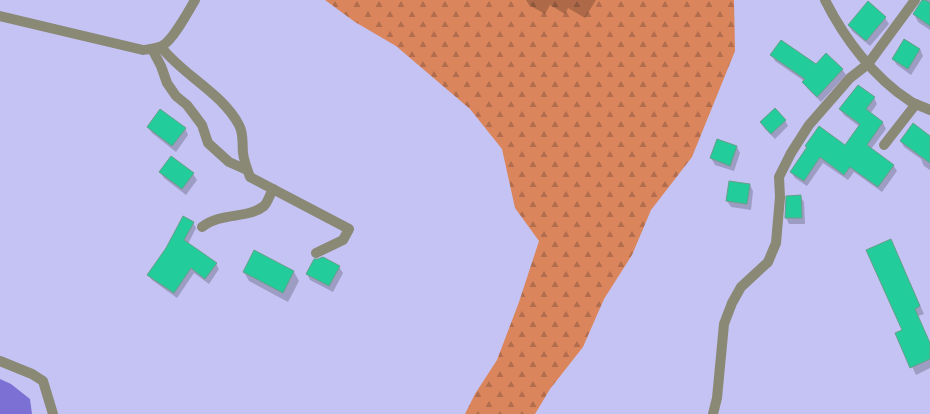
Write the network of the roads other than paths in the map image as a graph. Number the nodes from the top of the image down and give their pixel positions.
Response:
1 (195, 0) edge
2 (825, 0) edge
3 (914, 0) edge
4 (0, 16) edge
5 (156, 48) junction
6 (868, 64) junction
7 (916, 104) junction
8 (930, 110) edge
9 (884, 145) dead end
10 (247, 170) junction
11 (273, 189) junction
12 (202, 227) dead end
13 (316, 253) dead end
14 (0, 361) edge
15 (53, 414) edge
16 (713, 414) edge

1 - 5 street
2 - 6 street
3 - 6 street
4 - 5 street
5 - 10 street
5 - 10 street
6 - 7 street
6 - 16 street
7 - 8 street
7 - 9 street
10 - 11 street
11 - 12 street
11 - 13 street
14 - 15 street

